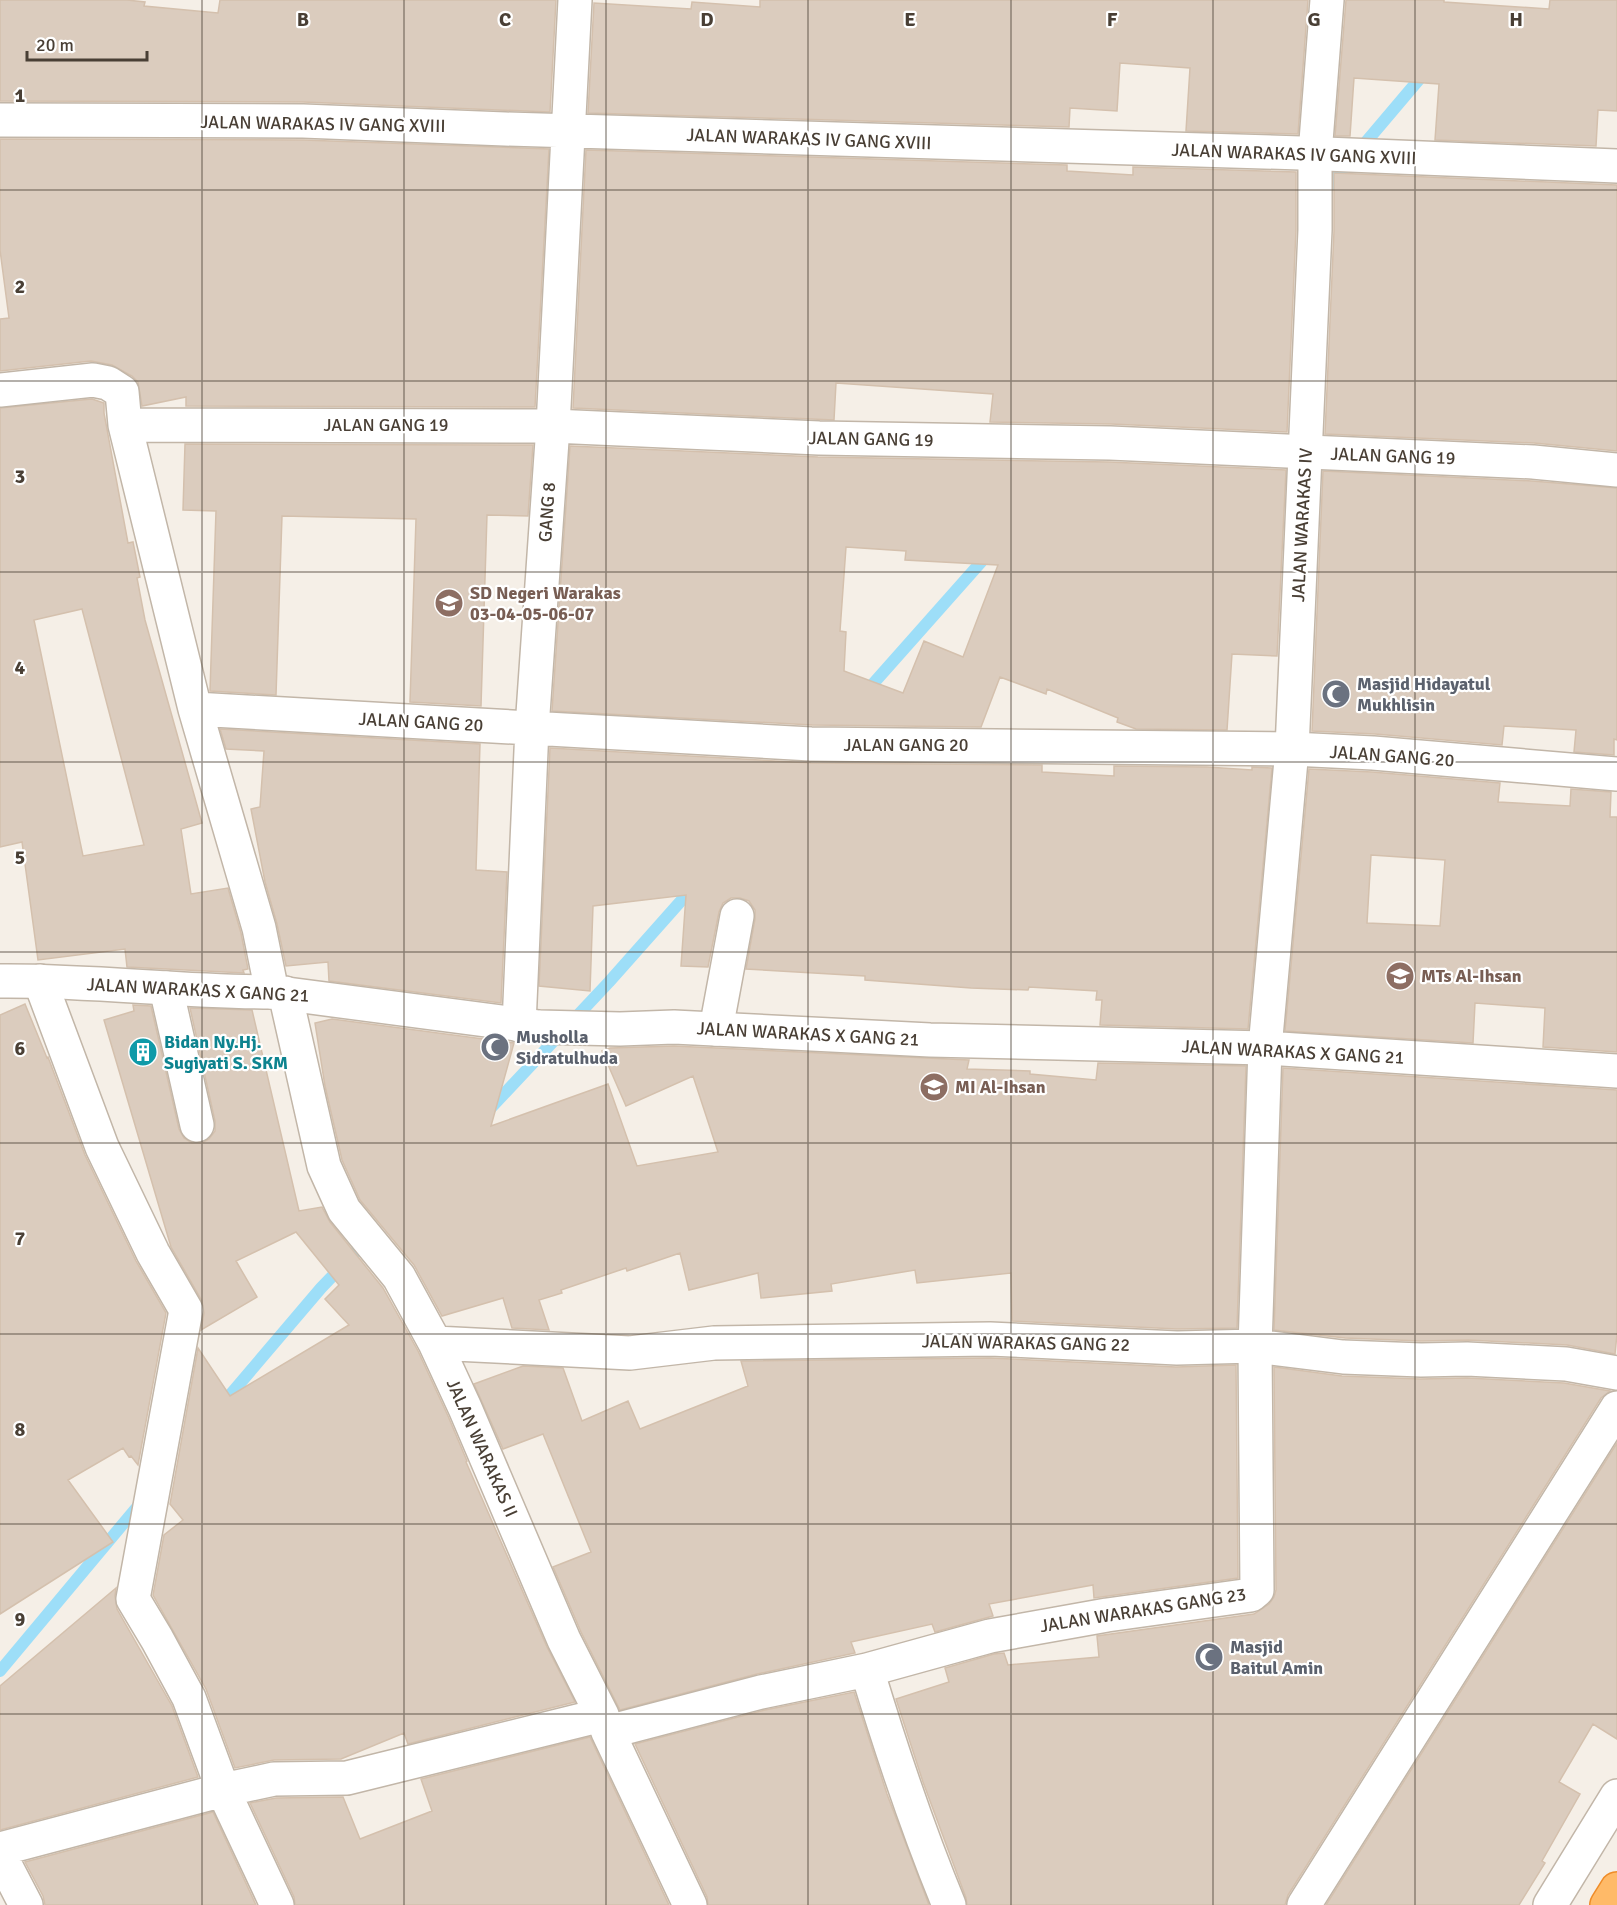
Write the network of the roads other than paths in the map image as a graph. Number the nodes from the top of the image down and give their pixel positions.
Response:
1 (575, 0) edge
2 (1328, 0) edge
3 (0, 120) edge
4 (567, 131) junction
5 (1330, 161) junction
6 (1617, 166) edge
7 (0, 390) edge
8 (125, 425) junction
9 (553, 426) junction
10 (1306, 452) junction
11 (1617, 470) edge
12 (195, 709) junction
13 (532, 728) junction
14 (1292, 749) junction
15 (1617, 774) edge
16 (737, 916) dead end
17 (0, 981) edge
18 (40, 981) junction
19 (166, 988) junction
20 (278, 993) junction
21 (519, 1025) junction
22 (716, 1029) junction
23 (1264, 1048) junction
24 (1617, 1071) edge
25 (197, 1125) dead end
26 (435, 1342) junction
27 (1255, 1347) junction
28 (1617, 1373) edge
29 (1617, 1408) edge
30 (867, 1670) junction
31 (605, 1723) junction
32 (223, 1790) junction
33 (1617, 1796) edge
34 (2, 1861) edge
35 (1617, 1889) edge
36 (26, 1905) edge
37 (277, 1905) edge
38 (690, 1905) edge
39 (949, 1905) edge
40 (1304, 1905) edge
41 (1550, 1905) edge
42 (1607, 1905) edge

1 - 4 street, GANG 8
2 - 5 street, JALAN WARAKAS IV
3 - 4 street, JALAN WARAKAS IV GANG XVIII
4 - 5 street, JALAN WARAKAS IV GANG XVIII
4 - 9 street, GANG 8
5 - 6 street, JALAN WARAKAS IV GANG XVIII
5 - 10 street, JALAN WARAKAS IV
7 - 8 street, JALAN WARAKAS II
8 - 9 street, JALAN GANG 19
8 - 12 street, JALAN WARAKAS II
9 - 10 street, JALAN GANG 19
9 - 13 street, GANG 8
10 - 11 street, JALAN GANG 19
10 - 14 street, JALAN WARAKAS IV
12 - 13 street, JALAN GANG 20
12 - 20 street, JALAN WARAKAS II
13 - 14 street, JALAN GANG 20
13 - 21 street, GANG 8
14 - 15 street, JALAN GANG 20
14 - 23 street, JALAN WARAKAS IV
16 - 22 street
17 - 18 street, JALAN WARAKAS X GANG 21
18 - 19 street, JALAN WARAKAS X GANG 21
18 - 32 street
19 - 20 street, JALAN WARAKAS X GANG 21
19 - 25 street
20 - 21 street, JALAN WARAKAS X GANG 21
20 - 26 street, JALAN WARAKAS II
21 - 22 street, JALAN WARAKAS X GANG 21
22 - 23 street, JALAN WARAKAS X GANG 21
23 - 24 street, JALAN WARAKAS X GANG 21
23 - 27 street, JALAN WARAKAS GANG 23
26 - 27 street, JALAN WARAKAS GANG 22
26 - 31 street, JALAN WARAKAS II
27 - 28 street, JALAN WARAKAS GANG 22
27 - 30 street, JALAN WARAKAS GANG 23
29 - 40 street
30 - 31 street, JALAN WARAKAS GANG 23
30 - 39 street
31 - 32 street, JALAN WARAKAS GANG 23
31 - 38 street, JALAN WARAKAS II
32 - 34 street, JALAN WARAKAS GANG 23
32 - 37 street
33 - 41 street
34 - 36 street
35 - 42 highway

